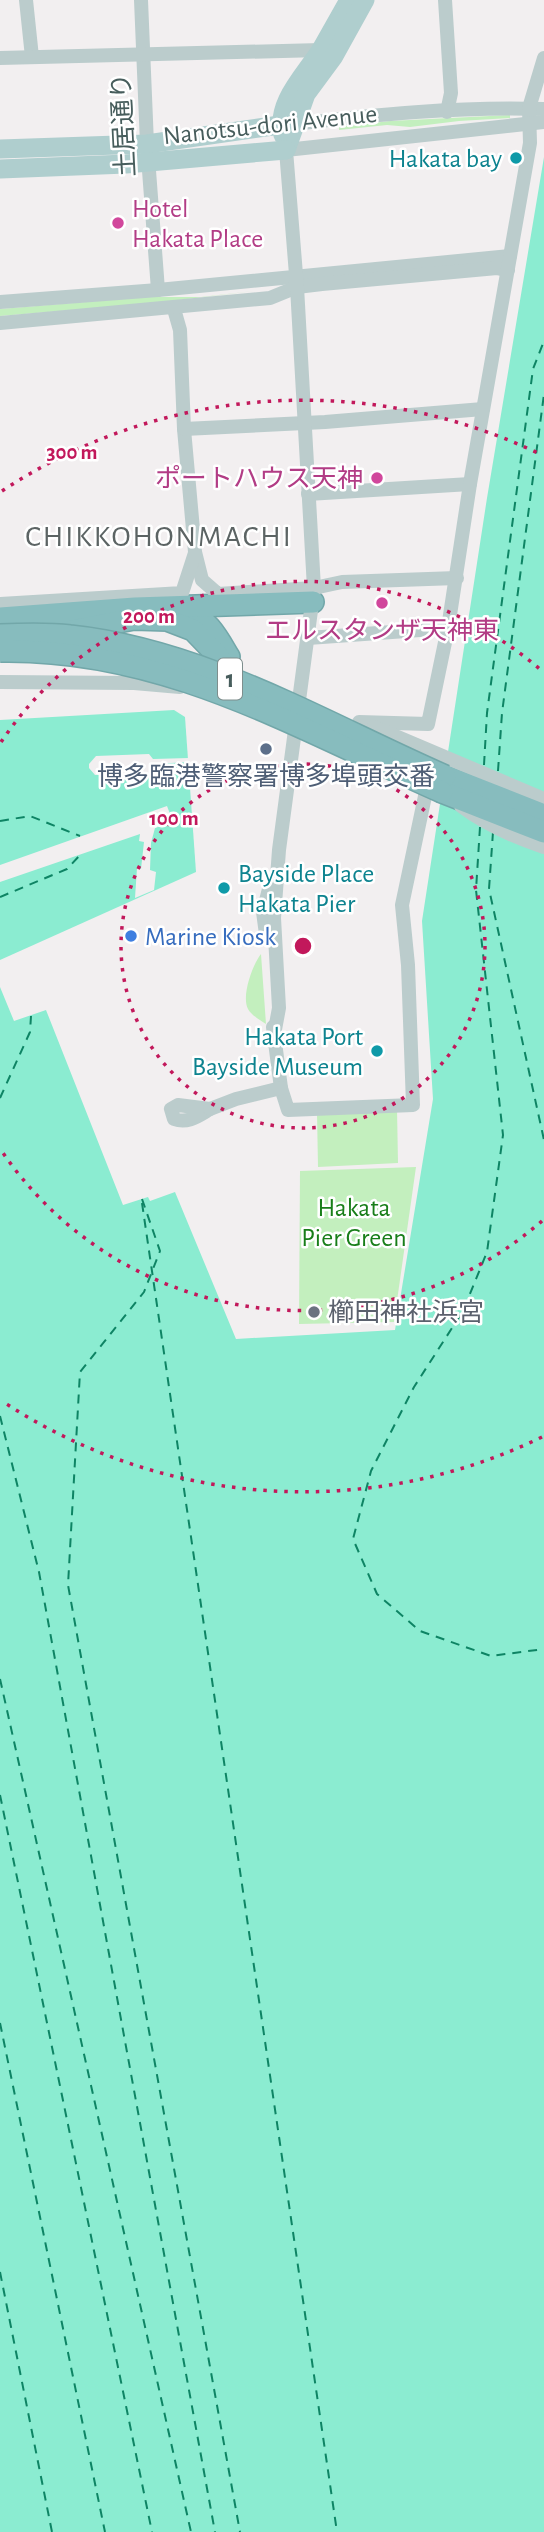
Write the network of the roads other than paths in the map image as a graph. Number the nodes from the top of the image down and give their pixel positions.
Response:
1 (26, 0) edge
2 (141, 0) edge
3 (349, 0) edge
4 (365, 0) edge
5 (444, 0) edge
6 (321, 50) junction
7 (144, 53) junction
8 (32, 57) junction
9 (0, 58) edge
10 (544, 58) edge
11 (447, 112) junction
12 (537, 116) edge
13 (289, 124) junction
14 (0, 149) edge
15 (286, 150) junction
16 (148, 153) junction
17 (0, 169) edge
18 (509, 263) junction
19 (297, 281) junction
20 (158, 290) junction
21 (0, 302) edge
22 (174, 309) junction
23 (0, 323) edge
24 (483, 409) junction
25 (304, 423) junction
26 (184, 429) junction
27 (470, 484) junction
28 (308, 494) junction
29 (195, 552) junction
30 (457, 578) junction
31 (313, 595) junction
32 (0, 604) edge
33 (135, 608) junction
34 (0, 618) edge
35 (448, 628) junction
36 (0, 635) edge
37 (308, 638) junction
38 (0, 643) edge
39 (0, 651) edge
40 (0, 682) edge
41 (295, 717) junction
42 (359, 722) junction
43 (435, 787) junction
44 (544, 799) edge
45 (544, 815) edge
46 (544, 832) edge
47 (544, 847) edge
48 (281, 1088) junction
49 (210, 1109) dead end

1 - 8 street
2 - 7 street, 土居通り
3 - 6 main road
4 - 13 main road
5 - 11 street
6 - 7 street
6 - 13 main road
7 - 8 street
7 - 16 street, 土居通り
8 - 9 street
10 - 12 street
11 - 12 street, Nanotsu-dori Avenue
11 - 13 street, Nanotsu-dori Avenue
12 - 15 street, Nanotsu-dori Avenue
12 - 18 street
13 - 15 main road
13 - 16 main road, Nanotsu-dori Avenue
14 - 16 main road, Nanotsu-dori Avenue
15 - 16 main road, Nanotsu-dori Avenue
15 - 19 street
16 - 17 main road, Nanotsu-dori Avenue
16 - 20 street, 土居通り
18 - 19 street
18 - 24 street
19 - 20 street
19 - 22 street
19 - 25 street
20 - 21 street
22 - 23 street
22 - 26 street
24 - 25 street
24 - 27 street
25 - 26 street
25 - 28 street
26 - 29 street
27 - 28 street
27 - 30 street
28 - 31 street
29 - 31 street
29 - 32 street
30 - 31 street
30 - 35 street
31 - 33 highway
31 - 37 street
33 - 34 highway
33 - 41 highway, bridge
35 - 37 street
35 - 42 street
36 - 45 highway, 1, bridge
37 - 41 street
38 - 41 highway, bridge
39 - 43 highway, bridge
40 - 41 street
41 - 42 street
41 - 43 street, bridge
41 - 48 street
42 - 44 street
43 - 46 highway
43 - 47 street, bridge
43 - 48 street
48 - 49 street

